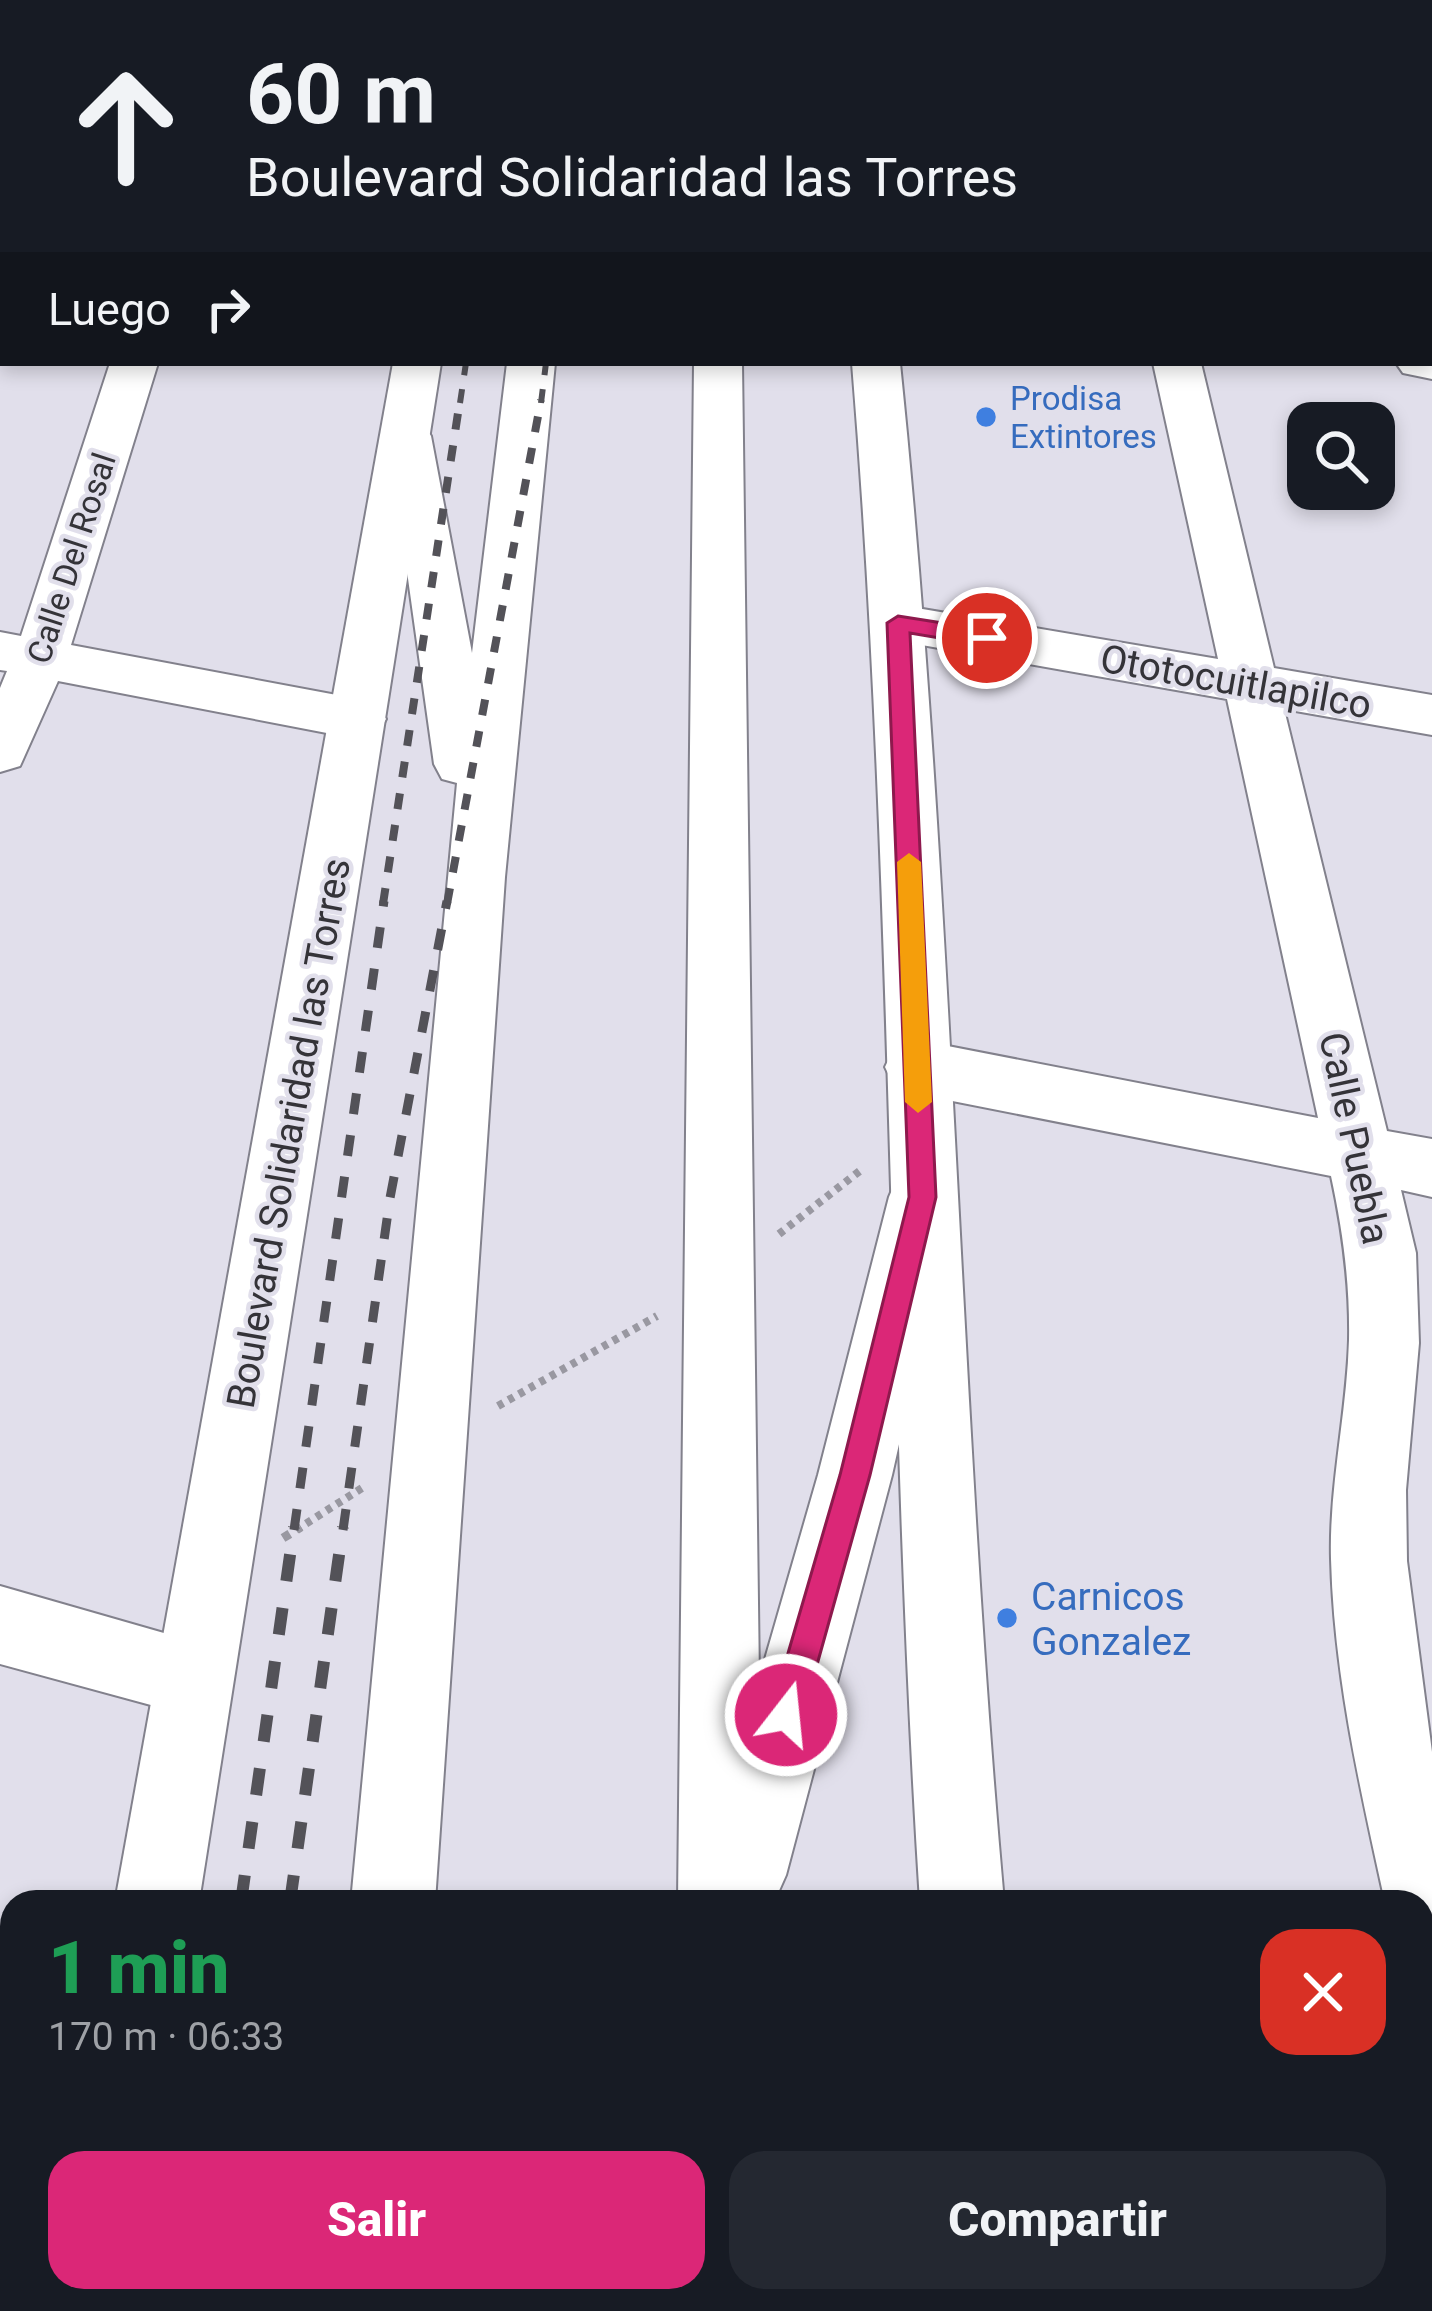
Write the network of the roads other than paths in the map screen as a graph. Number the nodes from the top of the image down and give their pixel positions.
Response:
1 (133, 366) edge
2 (417, 366) edge
3 (531, 366) edge
4 (718, 366) edge
5 (876, 366) edge
6 (1178, 366) edge
7 (407, 436) junction
8 (898, 623) junction
9 (20, 655) edge
10 (1252, 682) junction
11 (1432, 715) edge
12 (358, 718) junction
13 (0, 751) edge
14 (476, 877) junction
15 (918, 1096) junction
16 (1358, 1151) junction
17 (1432, 1168) edge
18 (922, 1197) junction
19 (0, 1625) edge
20 (195, 1678) junction
21 (1409, 1733) edge
22 (159, 1890) edge
23 (394, 1890) edge
24 (720, 1890) edge
25 (739, 1890) edge
26 (961, 1890) edge
27 (1428, 1890) edge

1 - 9 main road, Calle Del Rosal
2 - 7 main road, Boulevard Solidaridad las Torres
3 - 14 main road
4 - 24 main road
5 - 8 main road
6 - 10 main road, Calle Puebla
7 - 12 main road, Boulevard Solidaridad las Torres
7 - 14 main road
8 - 10 main road, Ototocuitlapilco
8 - 15 main road
9 - 12 main road
9 - 13 main road, Calle Del Rosal
10 - 11 main road, Ototocuitlapilco
10 - 16 main road, Calle Puebla
12 - 20 main road, Boulevard Solidaridad las Torres
14 - 23 main road
15 - 16 main road
15 - 18 main road
16 - 17 main road
16 - 21 main road, Calle Puebla
18 - 25 main road
18 - 26 main road
19 - 20 main road
20 - 22 main road, Boulevard Solidaridad las Torres
21 - 27 main road, Calle Puebla

